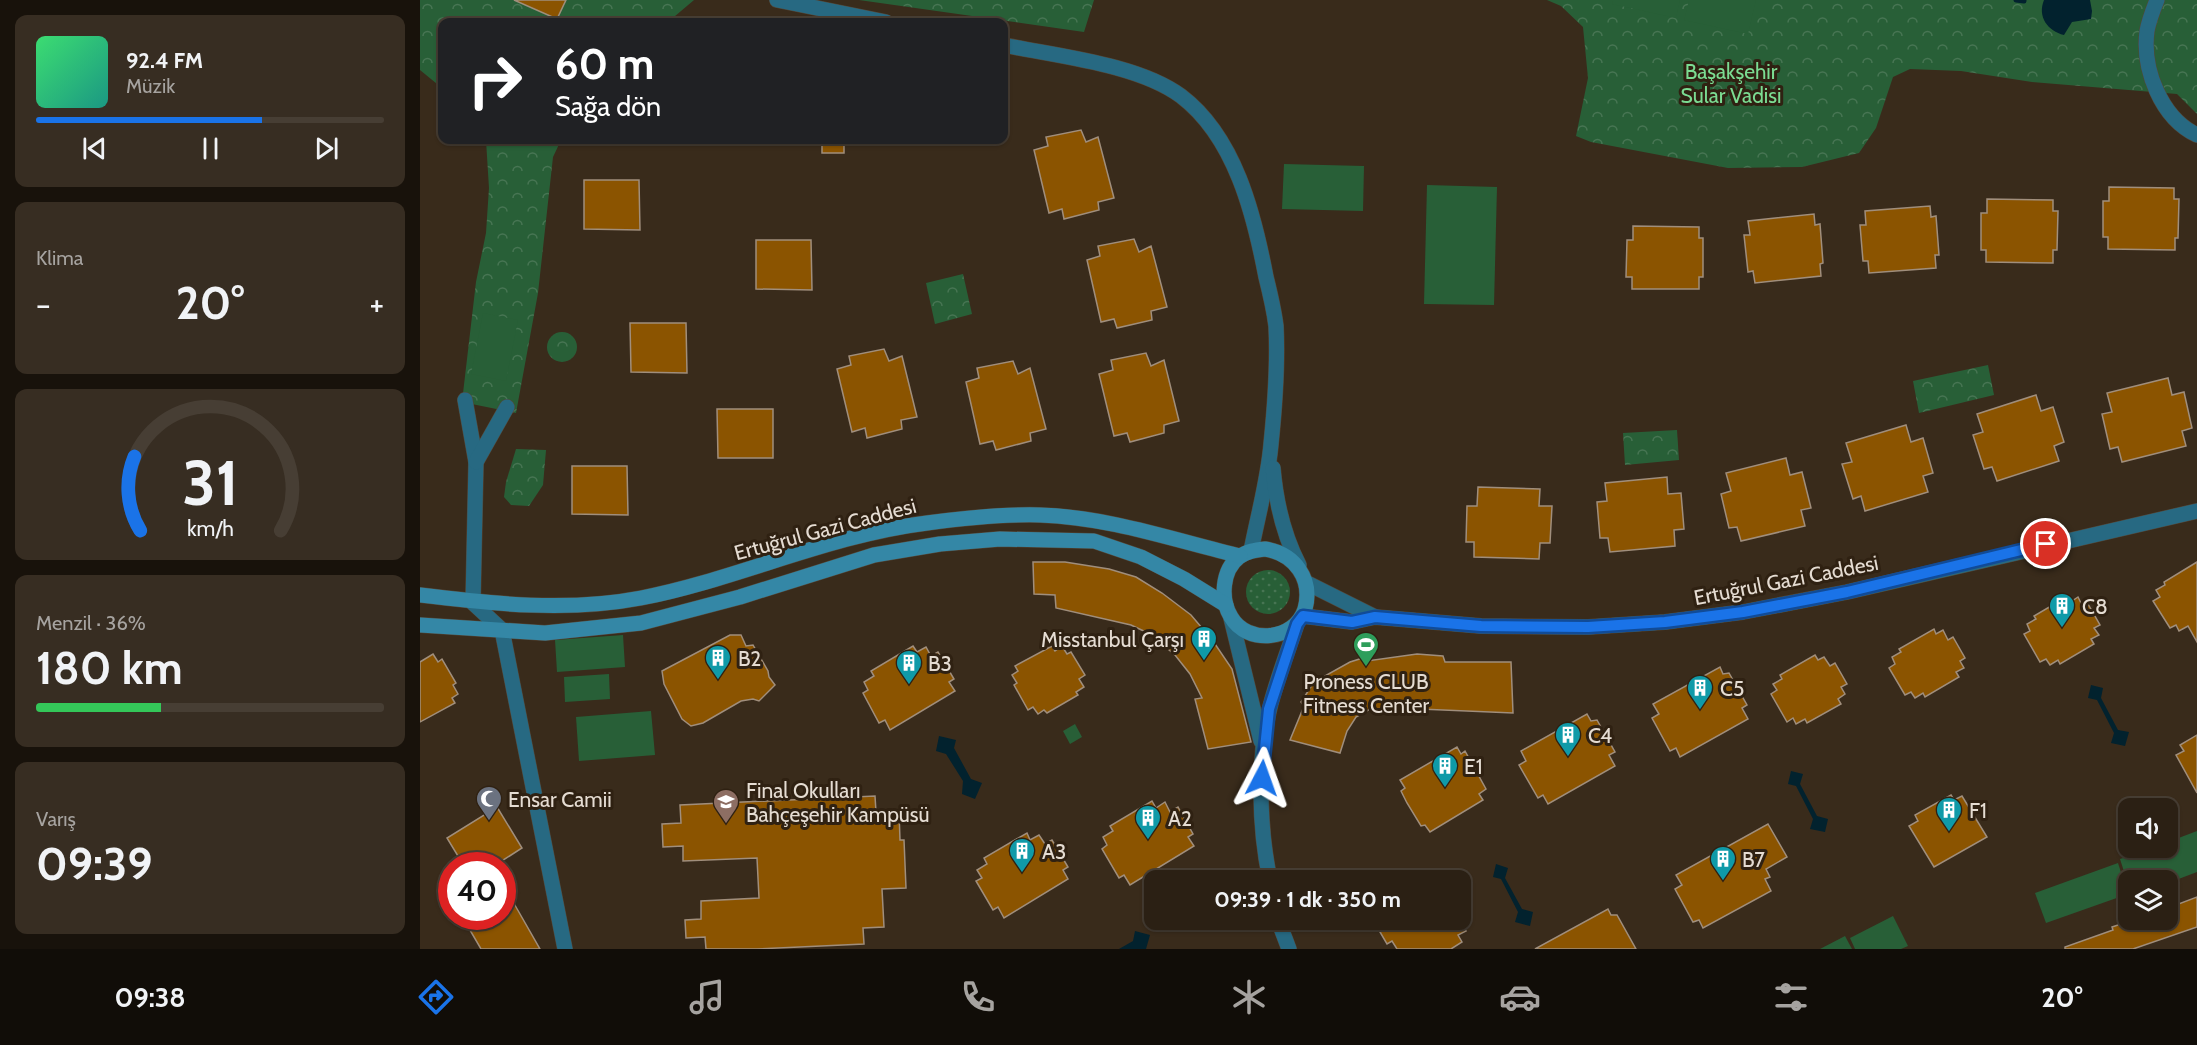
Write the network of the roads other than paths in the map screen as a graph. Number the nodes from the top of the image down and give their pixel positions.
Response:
1 (777, 0) edge
2 (2157, 0) edge
3 (866, 18) edge
4 (1008, 46) edge
5 (2197, 135) edge
6 (465, 400) dead end
7 (507, 407) dead end
8 (1271, 444) junction
9 (476, 462) junction
10 (2197, 511) edge
11 (1245, 553) junction
12 (1299, 565) junction
13 (1307, 583) junction
14 (420, 595) edge
15 (473, 603) junction
16 (1229, 611) junction
17 (1375, 617) junction
18 (1300, 620) junction
19 (420, 625) edge
20 (502, 630) junction
21 (1264, 751) junction
22 (1269, 870) edge
23 (1282, 930) edge
24 (565, 949) edge
25 (1289, 949) edge

1 - 3 street
2 - 5 street
4 - 8 street
6 - 9 street
7 - 9 street
8 - 11 street
8 - 12 street
9 - 15 street
10 - 17 street, Ertuğrul Gazi Caddesi
11 - 12 main road
11 - 15 main road, Ertuğrul Gazi Caddesi
11 - 16 main road
12 - 13 main road
13 - 17 street
13 - 18 main road
14 - 15 main road, Ertuğrul Gazi Caddesi
15 - 20 street
16 - 18 main road
16 - 20 main road, Ertuğrul Gazi Caddesi
16 - 21 street
17 - 18 street
18 - 21 street
19 - 20 main road, Ertuğrul Gazi Caddesi
20 - 24 street
21 - 22 street
23 - 25 street

